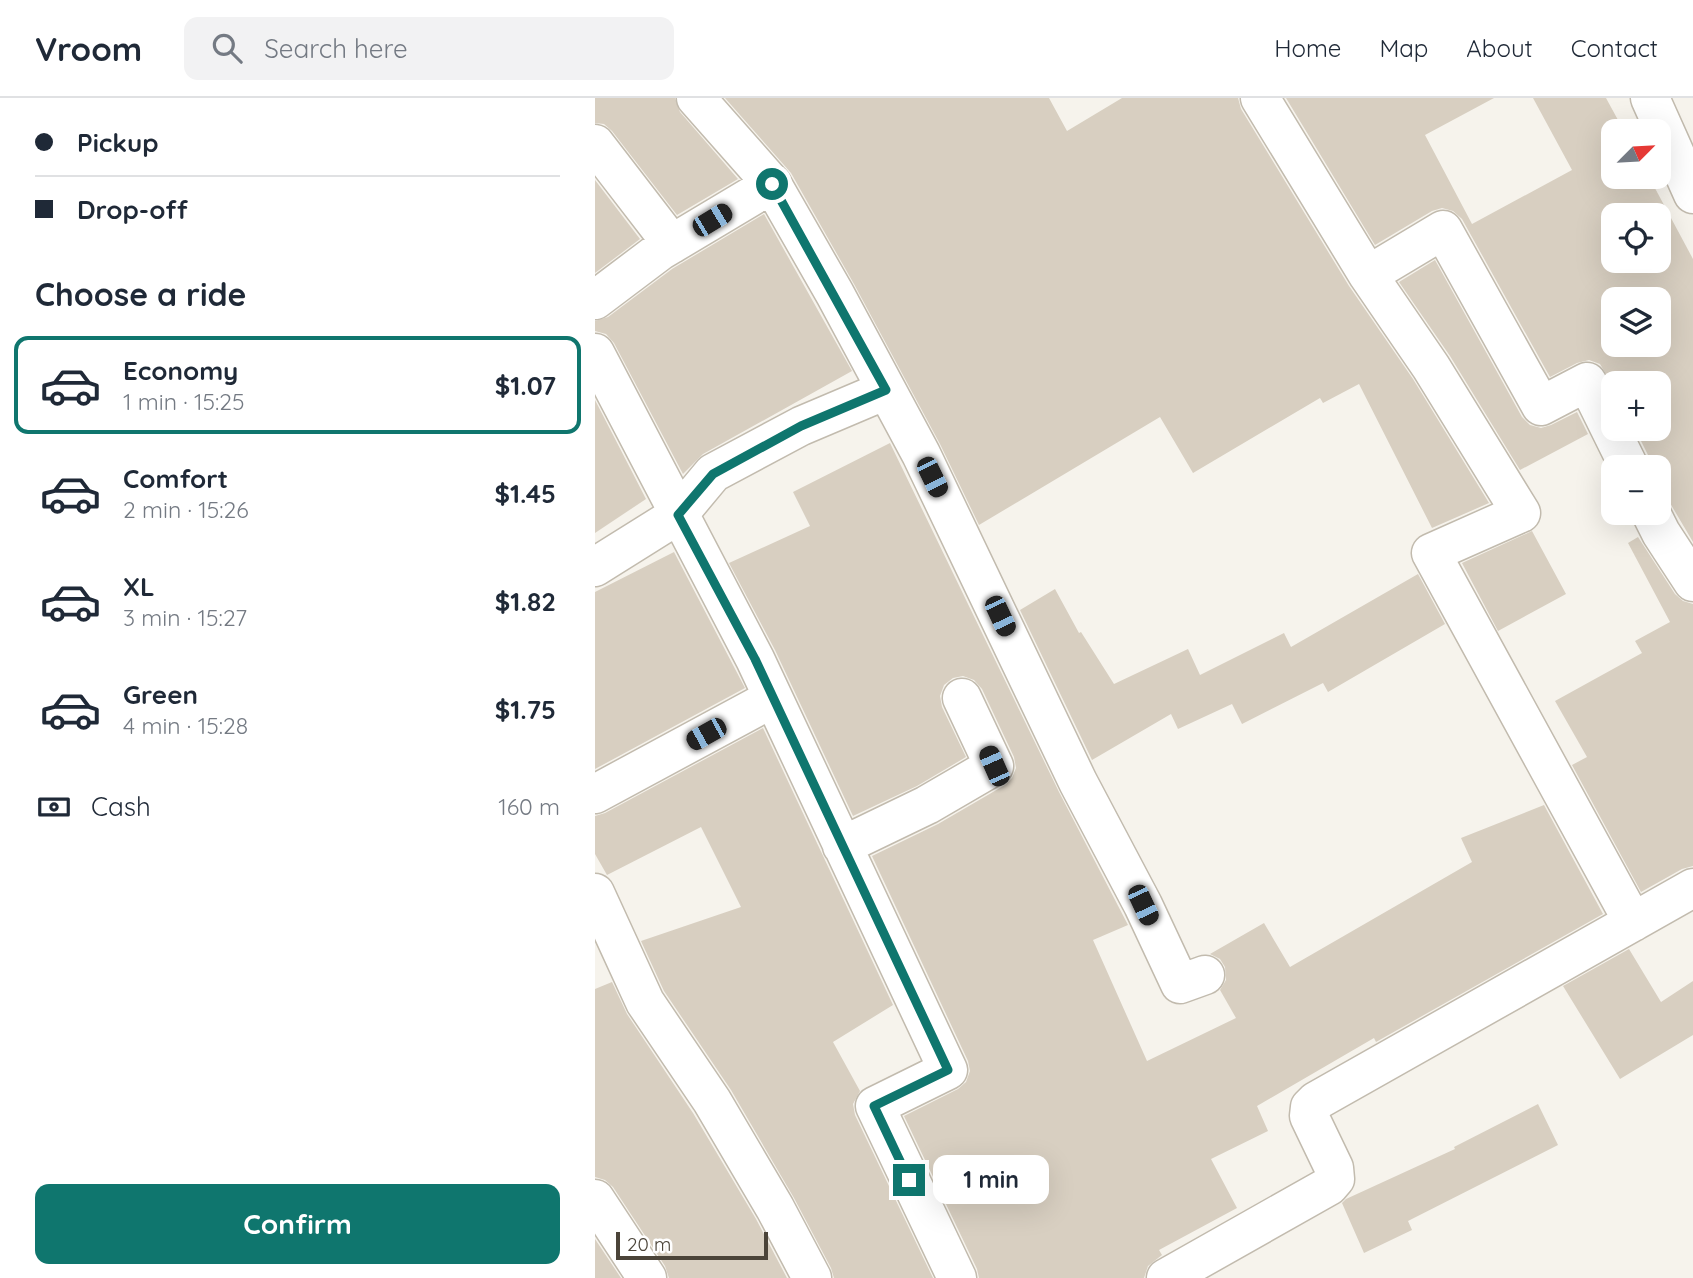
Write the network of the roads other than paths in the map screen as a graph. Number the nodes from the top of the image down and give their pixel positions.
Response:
1 (696, 98) edge
2 (1260, 98) edge
3 (1650, 98) edge
4 (595, 144) edge
5 (772, 184) junction
6 (1693, 194) edge
7 (672, 244) junction
8 (1368, 275) junction
9 (595, 300) edge
10 (595, 353) edge
11 (886, 390) junction
12 (1623, 455) edge
13 (678, 515) junction
14 (1657, 525) edge
15 (595, 567) edge
16 (1693, 582) edge
17 (773, 698) junction
18 (962, 698) dead end
19 (595, 794) edge
20 (842, 846) junction
21 (1693, 888) edge
22 (595, 893) edge
23 (1633, 922) junction
24 (1205, 975) dead end
25 (595, 1199) edge
26 (1175, 1276) edge
27 (647, 1278) edge
28 (812, 1278) edge
29 (957, 1278) edge

1 - 5 street
2 - 8 street
3 - 6 street
4 - 7 street
5 - 7 street
5 - 11 street
7 - 9 street
8 - 12 street
8 - 23 street
10 - 13 street
11 - 13 street
11 - 24 street
13 - 15 street
13 - 17 street
14 - 16 street
17 - 19 street
17 - 20 street
18 - 20 street
20 - 29 street
21 - 23 street
22 - 28 street
23 - 26 street
25 - 27 street

